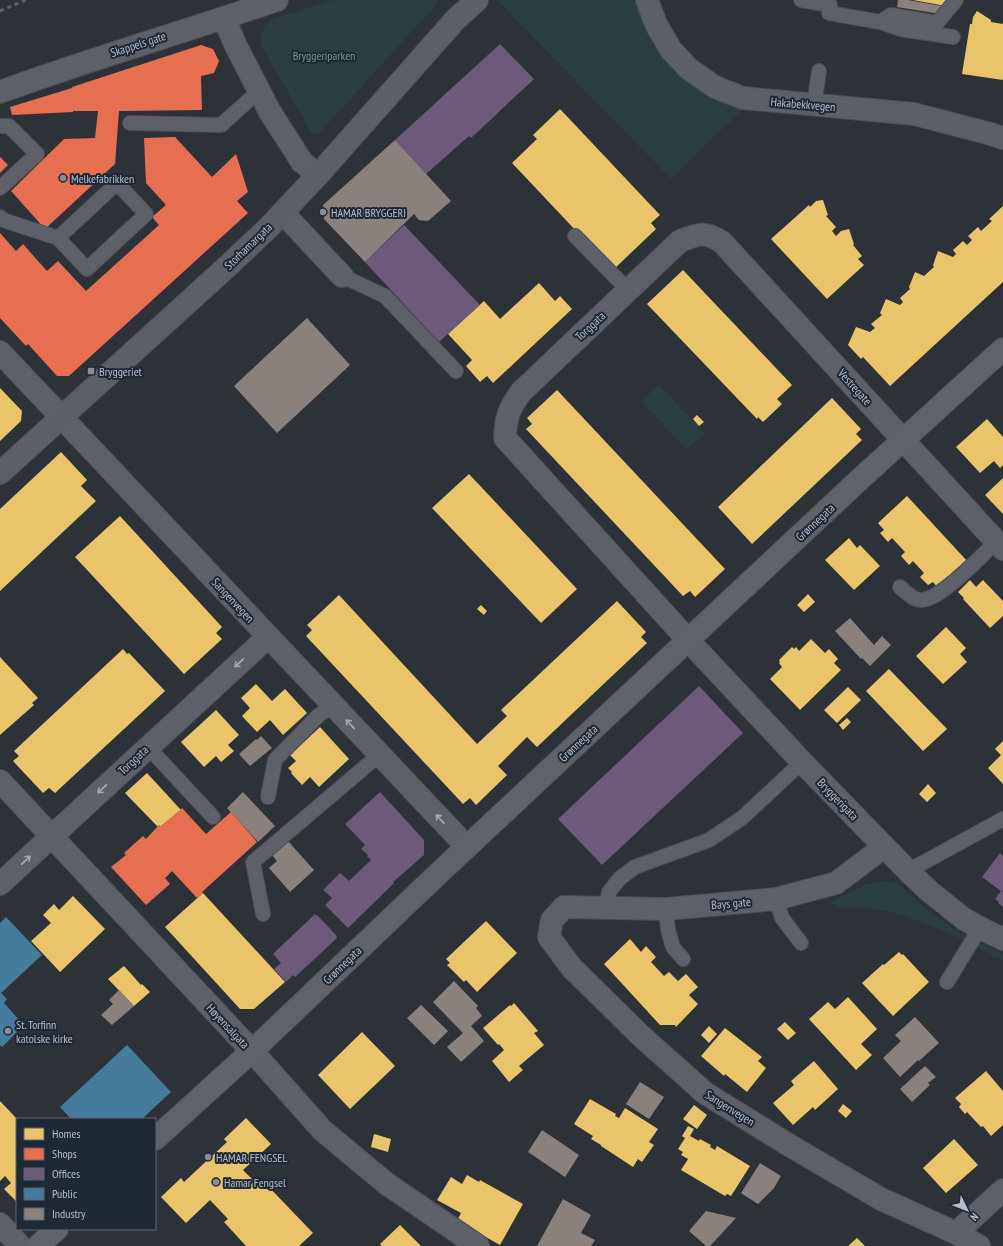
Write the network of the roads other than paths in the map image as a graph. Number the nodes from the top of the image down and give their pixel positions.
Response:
1 (277, 0) edge
2 (477, 0) edge
3 (647, 0) edge
4 (801, 0) edge
5 (956, 0) edge
6 (224, 18) junction
7 (880, 22) junction
8 (952, 37) dead end
9 (819, 71) dead end
10 (259, 91) junction
11 (0, 92) edge
12 (814, 105) junction
13 (130, 123) dead end
14 (0, 126) edge
15 (1003, 138) edge
16 (318, 175) junction
17 (0, 188) edge
18 (283, 213) junction
19 (0, 217) edge
20 (700, 234) joint
21 (575, 236) dead end
22 (58, 238) junction
23 (342, 276) joint
24 (628, 290) junction
25 (1003, 349) edge
26 (0, 352) edge
27 (456, 371) dead end
28 (61, 418) junction
29 (506, 438) joint
30 (902, 440) junction
31 (0, 472) edge
32 (999, 545) edge
33 (900, 587) dead end
34 (268, 637) junction
35 (688, 640) junction
36 (332, 705) junction
37 (148, 747) junction
38 (379, 755) junction
39 (802, 762) junction
40 (0, 781) edge
41 (268, 797) dead end
42 (213, 817) dead end
43 (1003, 819) edge
44 (52, 836) junction
45 (884, 846) junction
46 (467, 847) junction
47 (908, 871) junction
48 (0, 884) edge
49 (776, 899) junction
50 (564, 907) joint
51 (607, 908) junction
52 (666, 909) junction
53 (263, 914) dead end
54 (980, 928) junction
55 (1003, 939) edge
56 (801, 943) dead end
57 (683, 959) dead end
58 (947, 982) dead end
59 (252, 1051) junction
60 (156, 1138) edge
61 (1003, 1190) edge
62 (0, 1224) edge
63 (55, 1230) edge
64 (956, 1233) junction
65 (20, 1246) edge
66 (38, 1246) edge
67 (478, 1246) edge
68 (979, 1246) edge

1 - 6 street, Skappels gate
2 - 16 main road, Storhamargata
3 - 12 main road, Hakabekkvegen
4 - 7 lane
5 - 7 lane
6 - 10 street
6 - 11 street, Skappels gate
7 - 8 lane
9 - 12 lane
10 - 13 lane
10 - 16 street
12 - 15 main road, Hakabekkvegen
14 - 17 lane
16 - 18 main road, Storhamargata
18 - 23 street
18 - 28 main road, Storhamargata
19 - 22 lane
20 - 24 street, Torggata
20 - 30 street, Vestregate
21 - 24 lane
22 - 22 lane
23 - 27 lane
24 - 29 street, Torggata
25 - 30 main road, Grønnegata
26 - 28 street, Sangenvegen
28 - 31 main road, Storhamargata
28 - 34 street, Sangenvegen
29 - 35 street, Bryggerigata
30 - 32 street, Vestregate
30 - 35 main road, Grønnegata
32 - 33 lane
34 - 36 street, Sangenvegen
34 -> 37 street, Torggata
35 - 39 street, Bryggerigata
35 - 46 main road, Grønnegata
38 -> 36 street, Sangenvegen
36 - 41 lane
37 - 42 lane
37 -> 44 street, Torggata
46 -> 38 street, Sangenvegen
38 - 53 lane
39 - 45 street, Bryggerigata
39 - 51 lane
40 - 44 street, Høyensalgata
43 - 47 lane
48 -> 44 street, Torggata
44 - 59 street, Høyensalgata
45 - 47 street, Bryggerigata
45 - 49 street, Bays gate
46 - 59 main road, Grønnegata
47 - 54 street, Bryggerigata
49 - 52 street, Bays gate
49 - 56 lane
50 - 51 street, Bays gate
50 - 64 street, Sangenvegen
51 - 52 street, Bays gate
52 - 57 lane
54 - 55 street, Bryggerigata
54 - 58 lane
59 - 60 main road, Grønnegata
59 - 67 street, Høyensalgata
61 - 64 street
62 - 65 street
63 - 66 main road
64 - 68 street, Sangenvegen

